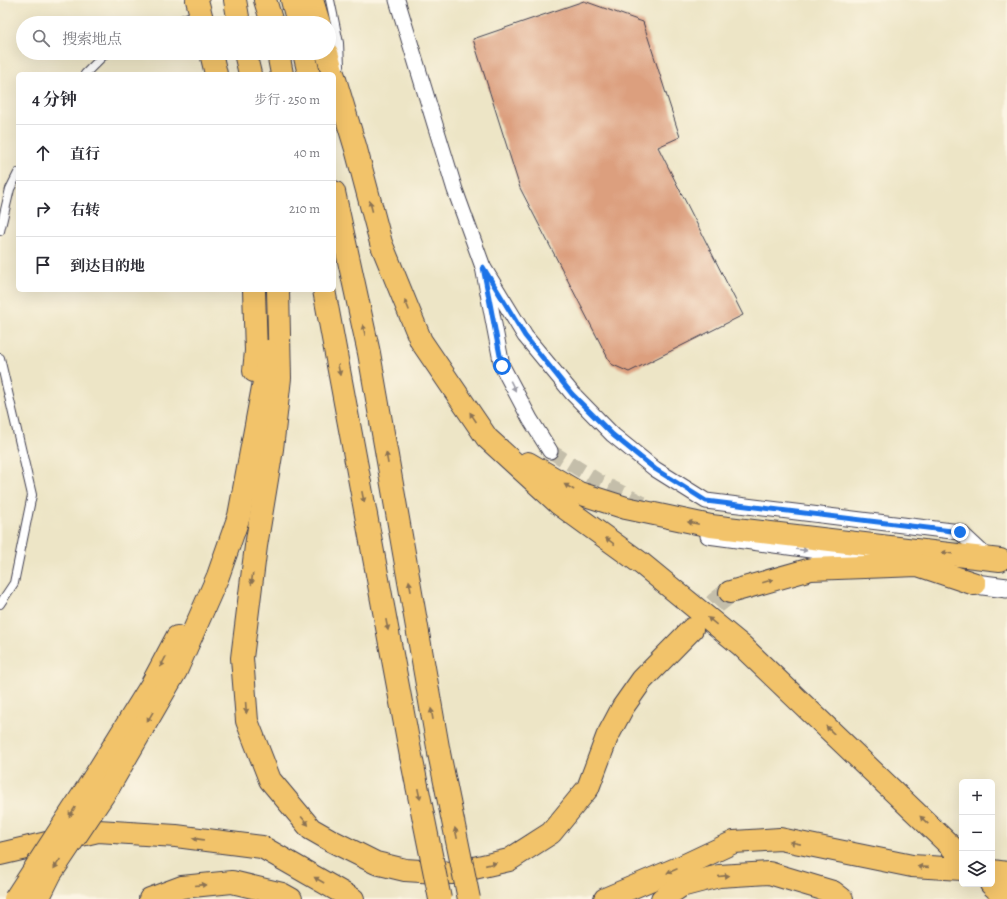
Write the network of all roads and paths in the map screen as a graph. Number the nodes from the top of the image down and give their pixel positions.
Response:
1 (235, 0) edge
2 (265, 0) edge
3 (292, 0) edge
4 (312, 0) edge
5 (330, 0) edge
6 (397, 0) edge
7 (200, 12) edge
8 (191, 16) edge
9 (238, 16) edge
10 (270, 16) edge
11 (296, 16) edge
12 (317, 16) edge
13 (333, 16) edge
14 (336, 28) edge
15 (99, 60) edge
16 (213, 60) edge
17 (247, 60) edge
18 (279, 60) edge
19 (306, 60) edge
20 (329, 60) edge
21 (87, 72) edge
22 (216, 72) edge
23 (250, 72) edge
24 (282, 72) edge
25 (309, 72) edge
26 (333, 72) edge
27 (336, 82) edge
28 (341, 99) junction
29 (16, 177) edge
30 (336, 201) edge
31 (0, 231) edge
32 (483, 267) junction
33 (254, 292) edge
34 (264, 292) edge
35 (271, 292) edge
36 (278, 292) edge
37 (324, 292) edge
38 (0, 358) edge
39 (266, 371) junction
40 (487, 438) junction
41 (550, 451) tunnel mouth
42 (239, 516) junction
43 (708, 536) dead end
44 (256, 546) junction
45 (998, 559) edge
46 (918, 564) junction
47 (975, 584) joint
48 (1007, 588) edge
49 (730, 592) tunnel mouth
50 (0, 604) edge
51 (692, 630) tunnel mouth
52 (102, 782) junction
53 (956, 851) edge
54 (0, 854) edge
55 (959, 869) edge
56 (995, 872) edge
57 (1007, 872) edge
58 (977, 887) edge
59 (994, 887) edge
60 (15, 899) edge
61 (38, 899) edge
62 (150, 899) edge
63 (291, 899) edge
64 (353, 899) edge
65 (440, 899) edge
66 (469, 899) edge
67 (604, 899) edge
68 (662, 899) edge
69 (842, 899) edge
70 (985, 899) edge
71 (1007, 899) edge

1 - 9 main road
2 - 10 main road
3 - 11 main road
4 - 12 main road
5 - 13 lane
6 - 32 street
7 - 8 lane
14 - 28 lane
15 - 21 lane
16 - 22 main road
17 - 23 main road
18 - 24 main road
19 - 25 main road
20 - 26 main road
27 - 28 main road
40 -> 28 main road
29 - 31 lane
66 -> 30 main road, bridge
32 -> 41 street
32 - 45 street
33 - 42 main road
34 - 39 main road
35 - 39 main road
36 - 44 main road
37 -> 65 main road, bridge
38 - 50 lane
39 - 42 main road
39 - 44 main road
45 -> 40 main road
53 -> 40 main road
42 -> 52 main road
43 -> 46 street
44 -> 51 main road
46 - 47 main road
49 -> 46 main road
47 - 48 street
52 -> 60 main road, bridge
52 -> 61 main road, bridge
64 -> 54 main road
55 -> 67 main road
56 - 57 main road
58 - 70 main road
59 - 71 main road
62 -> 63 main road
68 -> 69 main road

